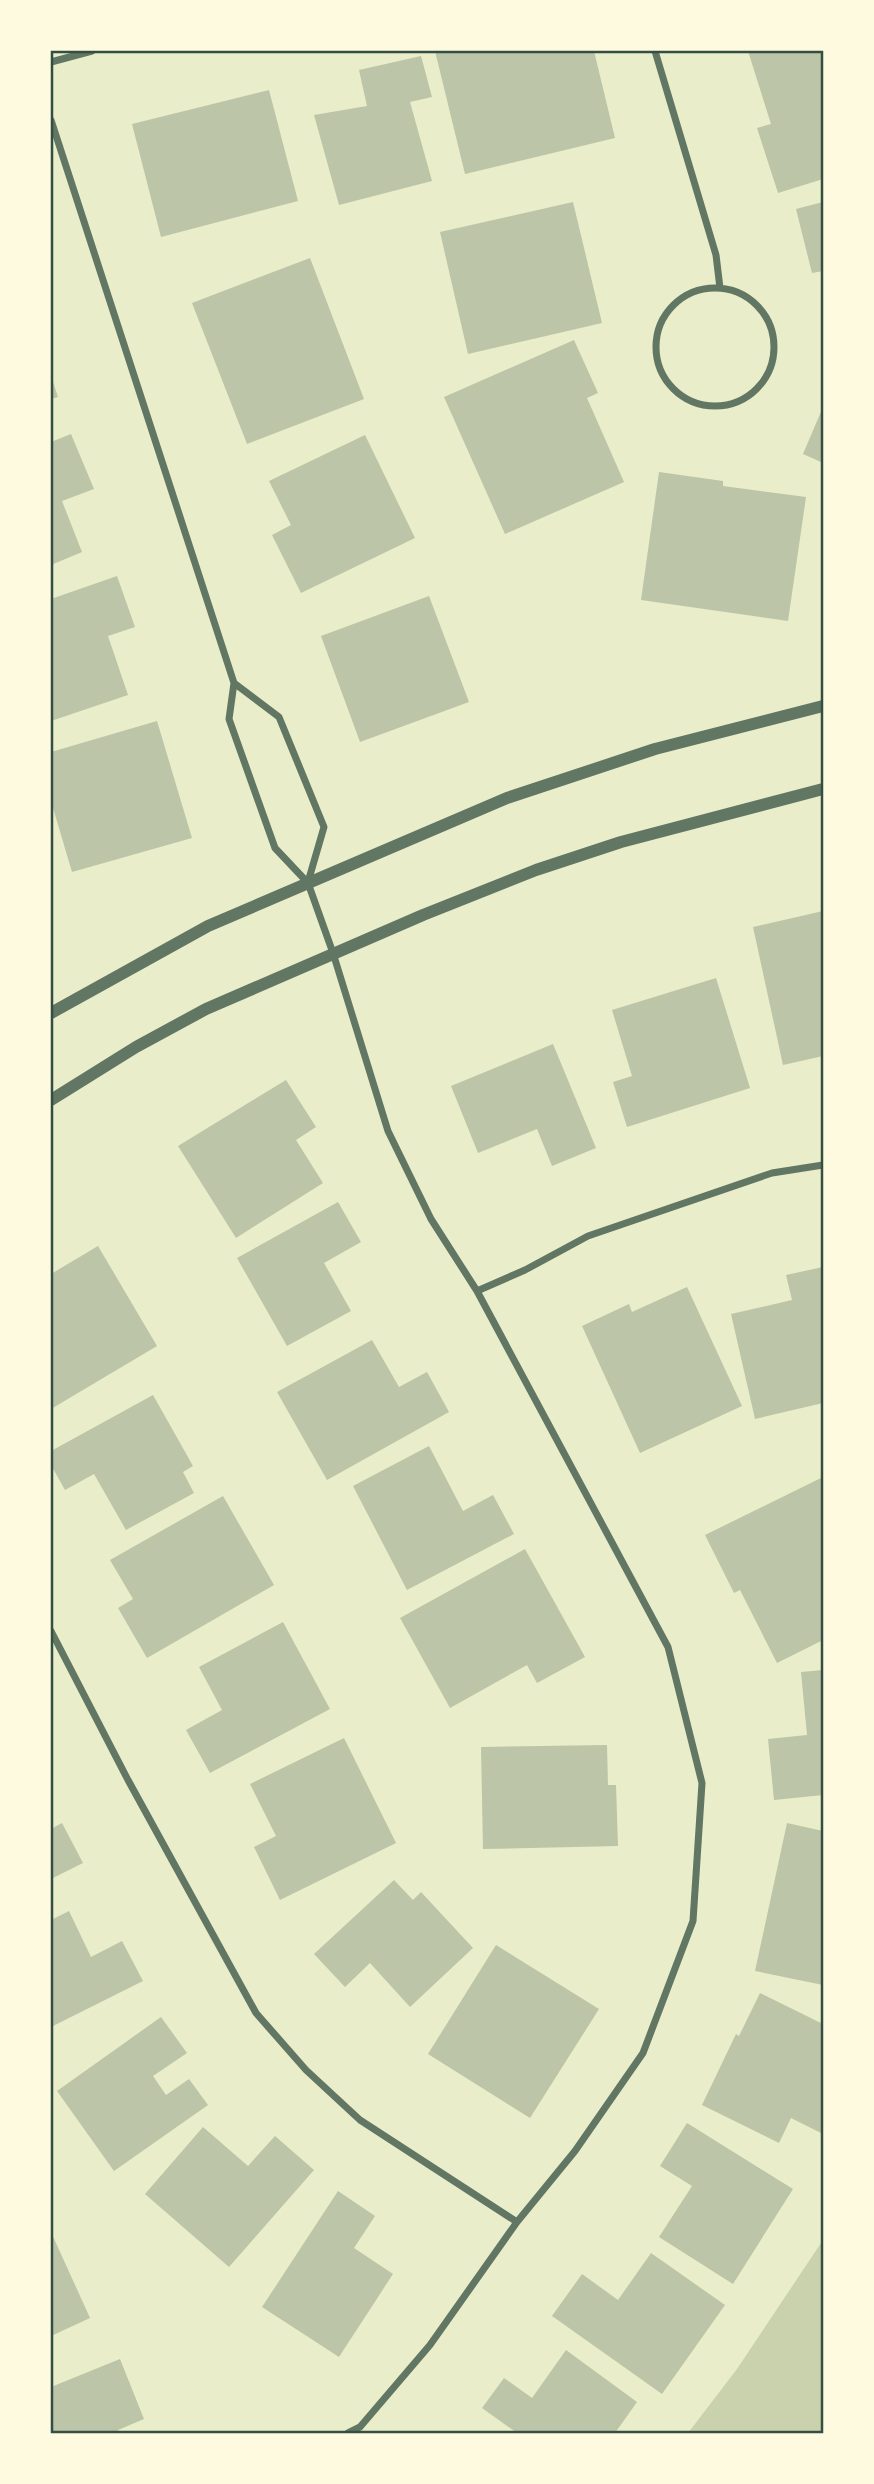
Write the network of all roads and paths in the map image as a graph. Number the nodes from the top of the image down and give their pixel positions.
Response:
1 (92, 51) edge
2 (655, 51) edge
3 (51, 62) edge
4 (51, 120) edge
5 (720, 288) junction
6 (234, 683) junction
7 (823, 706) edge
8 (823, 789) edge
9 (308, 883) junction
10 (333, 953) junction
11 (51, 1013) edge
12 (51, 1100) edge
13 (823, 1165) edge
14 (477, 1291) junction
15 (51, 1631) edge
16 (517, 2222) junction
17 (348, 2433) edge

1 - 3 street
2 - 5 street
4 - 6 street
5 - 5 street
6 - 9 street
6 - 9 street
7 - 9 street
8 - 10 street
9 - 10 street
9 - 11 street
10 - 12 street
10 - 14 street
13 - 14 street
14 - 16 street
15 - 16 street
16 - 17 street

